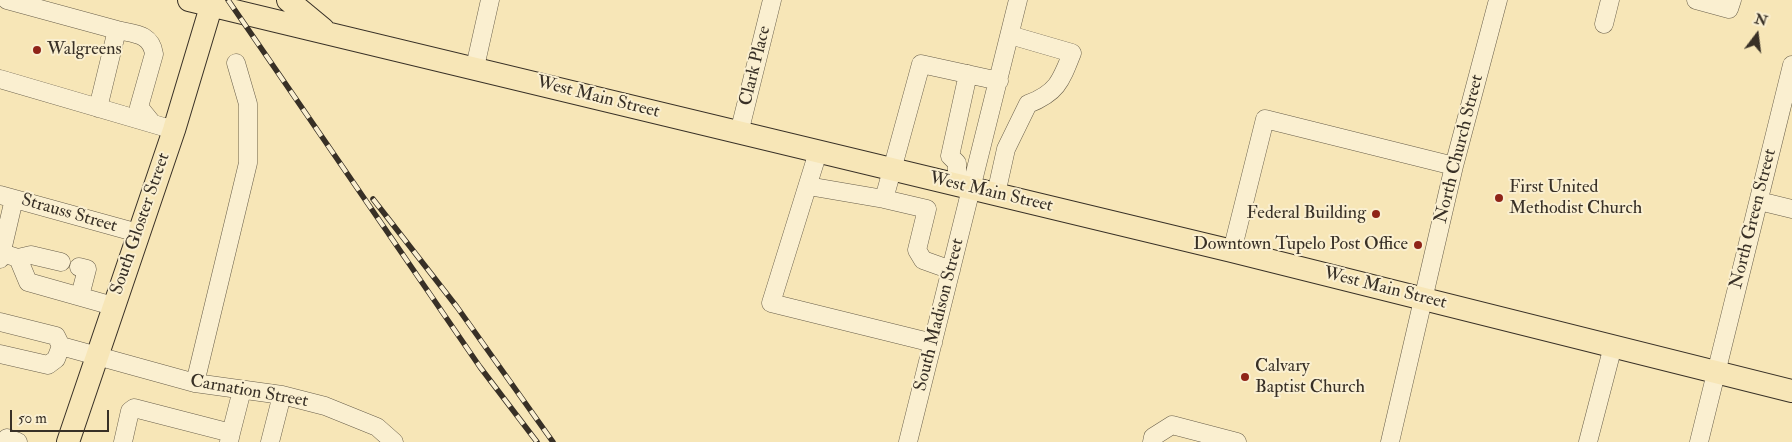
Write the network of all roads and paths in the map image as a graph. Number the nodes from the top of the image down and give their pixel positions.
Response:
1 (7, 0) edge
2 (189, 0) edge
3 (288, 0) edge
4 (772, 0) edge
5 (1018, 0) edge
6 (1498, 0) edge
7 (1610, 0) edge
8 (1696, 0) edge
9 (1732, 0) edge
10 (488, 1) edge
11 (212, 3) edge
12 (1604, 24) dead end
13 (117, 30) junction
14 (329, 34) junction
15 (1010, 35) junction
16 (236, 63) dead end
17 (1792, 65) edge
18 (475, 67) junction
19 (968, 74) junction
20 (0, 79) edge
21 (999, 81) junction
22 (98, 108) junction
23 (152, 124) junction
24 (174, 130) junction
25 (739, 133) junction
26 (818, 152) junction
27 (1454, 166) junction
28 (892, 169) junction
29 (808, 186) junction
30 (964, 186) junction
31 (996, 194) junction
32 (7, 197) edge
33 (884, 199) junction
34 (1759, 201) junction
35 (1792, 209) edge
36 (138, 233) junction
37 (1232, 251) junction
38 (1, 256) edge
39 (18, 258) junction
40 (61, 262) dead end
41 (79, 267) dead end
42 (951, 270) junction
43 (80, 296) junction
44 (1424, 300) junction
45 (113, 306) junction
46 (0, 322) edge
47 (933, 343) junction
48 (61, 346) junction
49 (1613, 346) junction
50 (0, 354) edge
51 (97, 355) junction
52 (1716, 372) junction
53 (195, 383) junction
54 (242, 390) junction
55 (1792, 391) edge
56 (282, 395) junction
57 (230, 438) edge
58 (5, 442) edge
59 (18, 442) edge
60 (68, 442) edge
61 (123, 442) edge
62 (270, 442) edge
63 (394, 442) edge
64 (908, 442) edge
65 (1152, 442) edge
66 (1237, 442) edge
67 (1390, 442) edge
68 (1588, 442) edge
69 (1699, 442) edge

1 - 13 street
2 - 11 main road, West Main Street
3 - 14 main road
4 - 25 street, Clark Place
5 - 15 street, South Madison Street
6 - 27 street, North Church Street
7 - 12 street
8 - 9 street
10 - 18 street
11 - 14 main road, West Main Street
11 - 24 main road, South Gloster Street
13 - 22 street
13 - 23 street
14 - 18 main road, West Main Street
15 - 21 street, South Madison Street
15 - 31 street
16 - 53 street
17 - 34 street, North Green Street
18 - 25 main road, West Main Street
19 - 21 street
19 - 28 street
19 - 30 street
20 - 22 street
21 - 30 street, South Madison Street
22 - 23 street
23 - 24 street
24 - 36 main road, South Gloster Street
25 - 26 main road, West Main Street
26 - 28 main road, West Main Street
26 - 29 street
27 - 37 street
27 - 44 street, North Church Street
28 - 30 main road, West Main Street
28 - 33 street
29 - 33 street
29 - 47 street
30 - 31 main road, West Main Street
30 - 42 street, South Madison Street
31 - 37 main road, West Main Street
32 - 36 street, Strauss Street
32 - 38 street
33 - 42 street
34 - 35 street
34 - 52 street, North Green Street
36 - 45 main road, South Gloster Street
37 - 44 main road, West Main Street
38 - 39 street
39 - 40 street
39 - 43 street
41 - 43 street
42 - 47 street, South Madison Street
43 - 45 street
44 - 49 main road, West Main Street
44 - 67 street, North Church Street
45 - 51 main road, South Gloster Street
46 - 48 street
47 - 64 street, South Madison Street
48 - 50 street
48 - 51 street, Carnation Street
49 - 52 main road, West Main Street
49 - 68 street
51 - 53 street, Carnation Street
51 - 60 main road, South Gloster Street
52 - 55 main road, West Main Street
52 - 69 street, North Green Street
53 - 54 street, Carnation Street
54 - 56 street, Carnation Street
54 - 57 street
56 - 62 street
56 - 63 street, Carnation Street
57 - 61 street
58 - 59 street
65 - 66 street

